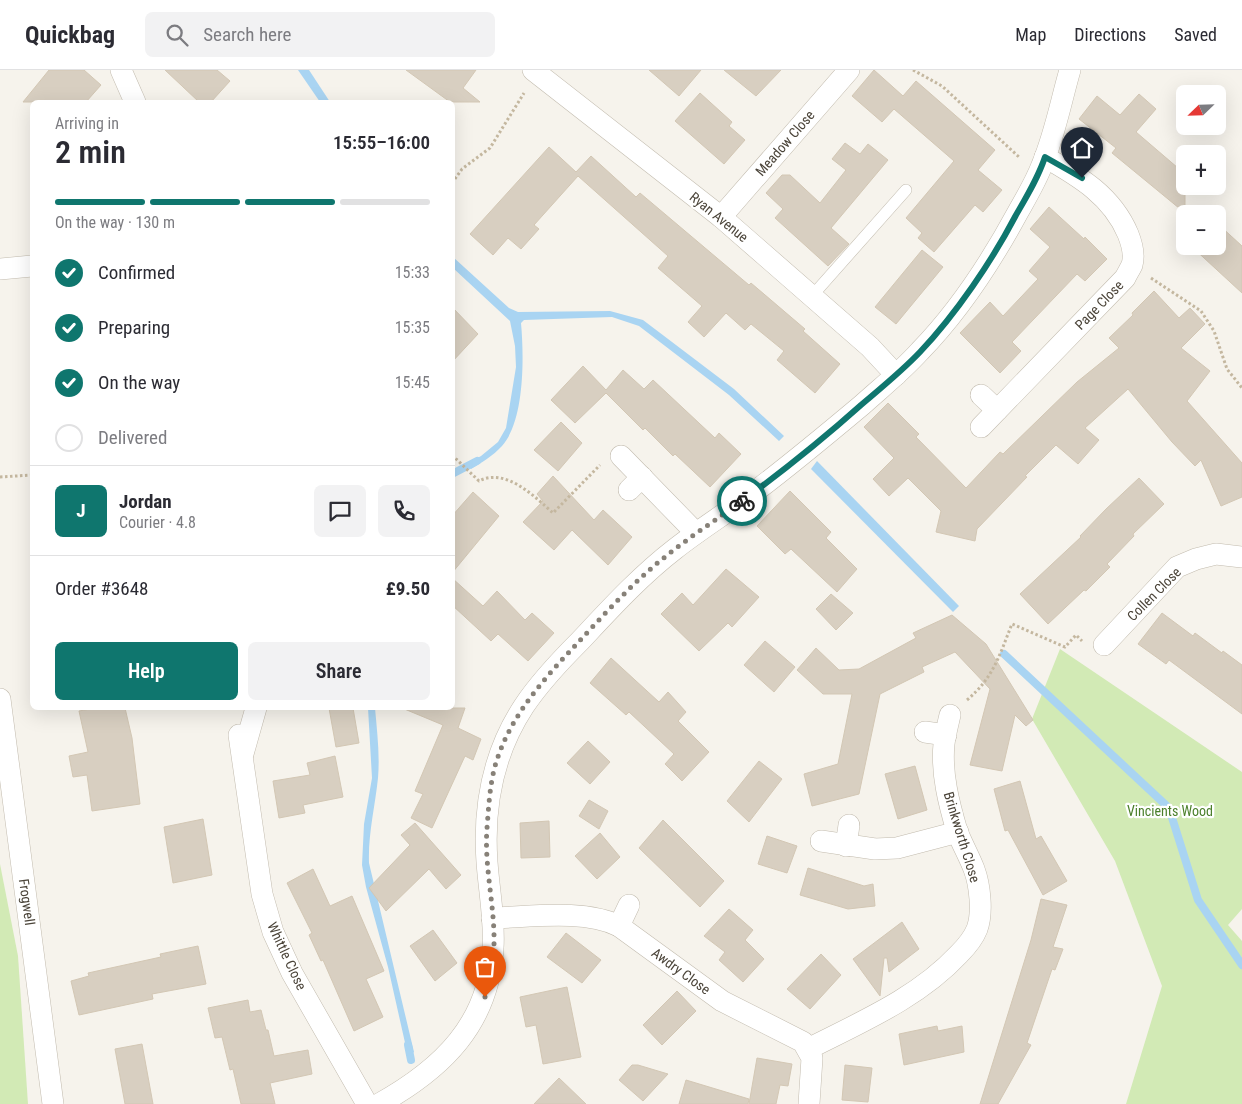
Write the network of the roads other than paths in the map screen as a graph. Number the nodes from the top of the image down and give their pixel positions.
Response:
1 (122, 70) edge
2 (849, 70) edge
3 (1070, 70) edge
4 (534, 71) edge
5 (134, 100) edge
6 (1042, 166) junction
7 (906, 190) dead end
8 (721, 217) junction
9 (30, 266) edge
10 (0, 269) edge
11 (812, 296) junction
12 (896, 375) junction
13 (981, 395) dead end
14 (998, 410) junction
15 (981, 427) dead end
16 (621, 456) road end
17 (696, 533) junction
18 (1242, 557) edge
19 (1104, 645) road end
20 (0, 699) edge
21 (255, 710) edge
22 (950, 714) road end
23 (925, 732) dead end
24 (239, 735) dead end
25 (946, 735) junction
26 (243, 757) junction
27 (849, 825) dead end
28 (958, 832) junction
29 (821, 841) dead end
30 (846, 846) junction
31 (628, 906) dead end
32 (492, 918) junction
33 (619, 926) junction
34 (808, 1049) junction
35 (53, 1104) edge
36 (366, 1104) edge
37 (379, 1104) edge
38 (809, 1104) edge

1 - 5 street
2 - 8 street, Meadow Close
3 - 6 street
4 - 8 street, Ryan Avenue
6 - 12 street
6 - 14 street, Page Close
7 - 11 lane
8 - 11 street, Ryan Avenue
9 - 10 street
11 - 12 street, Ryan Avenue
12 - 17 street
13 - 14 street
14 - 15 street, Page Close
16 - 17 street
17 - 32 street
18 - 19 street, Collen Close
20 - 35 street, Frogwell
21 - 26 street
22 - 25 street, Brinkworth Close
23 - 25 street
24 - 26 street, Whittle Close
25 - 28 street, Brinkworth Close
26 - 36 street, Whittle Close
27 - 30 street
28 - 30 street
28 - 34 street, Brinkworth Close
29 - 30 street
31 - 33 street
32 - 33 street, Awdry Close
32 - 37 street
33 - 34 street, Awdry Close
34 - 38 street

